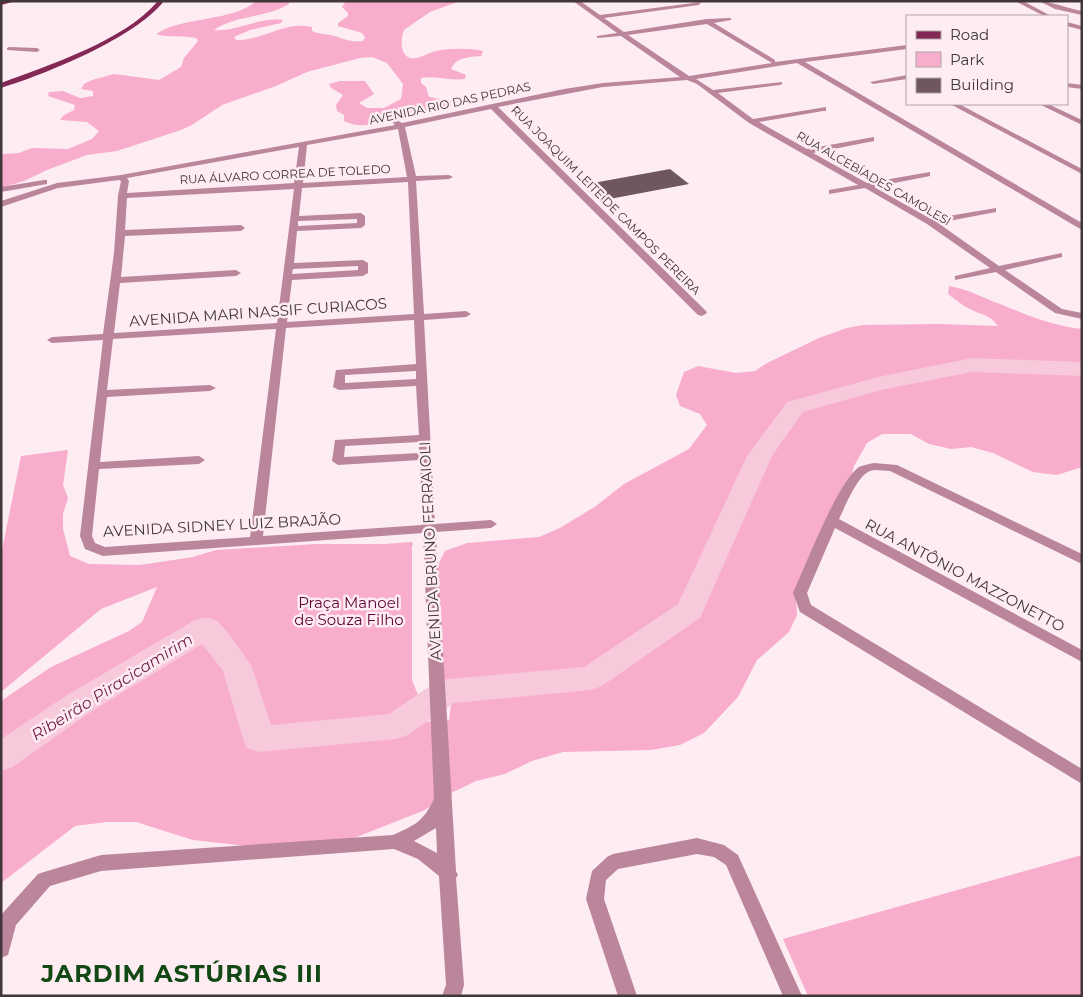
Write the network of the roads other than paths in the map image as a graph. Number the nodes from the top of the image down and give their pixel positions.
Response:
1 (14, 1) edge
2 (161, 1) edge
3 (576, 1) edge
4 (1018, 1) edge
5 (1042, 1) edge
6 (699, 3) dead end
7 (1, 4) edge
8 (1025, 5) junction
9 (1052, 6) junction
10 (1081, 13) edge
11 (1046, 15) edge
12 (1062, 15) edge
13 (599, 17) junction
14 (729, 18) dead end
15 (1068, 18) edge
16 (707, 21) junction
17 (1068, 24) edge
18 (1082, 28) edge
19 (621, 34) junction
20 (599, 37) dead end
21 (906, 41) edge
22 (906, 47) edge
23 (9, 48) dead end
24 (37, 50) dead end
25 (773, 61) junction
26 (798, 61) junction
27 (759, 67) junction
28 (684, 76) junction
29 (906, 78) edge
30 (873, 82) dead end
31 (780, 83) dead end
32 (1068, 85) edge
33 (1, 86) edge
34 (1082, 88) edge
35 (711, 92) junction
36 (956, 105) edge
37 (1045, 105) edge
38 (492, 106) junction
39 (823, 109) dead end
40 (752, 121) junction
41 (1082, 123) edge
42 (398, 124) junction
43 (871, 140) dead end
44 (303, 145) junction
45 (804, 152) junction
46 (1082, 172) edge
47 (927, 174) dead end
48 (121, 177) junction
49 (449, 177) dead end
50 (412, 179) junction
51 (865, 185) junction
52 (298, 186) junction
53 (1, 190) edge
54 (832, 192) dead end
55 (122, 196) junction
56 (1, 204) edge
57 (993, 210) dead end
58 (930, 222) junction
59 (294, 224) junction
60 (1082, 227) edge
61 (241, 228) dead end
62 (121, 233) junction
63 (1059, 255) dead end
64 (997, 269) junction
65 (288, 272) junction
66 (236, 273) dead end
67 (958, 278) dead end
68 (115, 280) junction
69 (702, 313) dead end
70 (466, 314) dead end
71 (418, 316) junction
72 (1082, 316) edge
73 (282, 325) junction
74 (107, 337) junction
75 (52, 340) dead end
76 (421, 367) junction
77 (422, 382) junction
78 (210, 388) dead end
79 (101, 394) junction
80 (424, 438) junction
81 (426, 456) junction
82 (199, 460) dead end
83 (93, 466) junction
84 (832, 521) junction
85 (491, 524) dead end
86 (429, 528) junction
87 (256, 541) junction
88 (1082, 560) edge
89 (1082, 657) edge
90 (1082, 777) edge
91 (442, 799) junction
92 (394, 842) junction
93 (449, 875) junction
94 (4, 926) edge
95 (1, 949) edge
96 (456, 992) edge
97 (628, 996) edge
98 (793, 996) edge

1 - 7 main road
2 - 33 main road
3 - 13 street, RUA ALCEBÍADES CAMOLESI
4 - 8 street
5 - 9 street
6 - 13 street
8 - 9 street
8 - 11 street
9 - 10 street
10 - 12 street
10 - 15 street
13 - 19 street, RUA ALCEBÍADES CAMOLESI
14 - 16 street
16 - 19 street
16 - 25 street
17 - 18 street
19 - 20 street
19 - 28 street, RUA ALCEBÍADES CAMOLESI
21 - 25 street, AVENIDA RIO DAS PEDRAS
22 - 26 street, AVENIDA RIO DAS PEDRAS
23 - 24 street
25 - 27 street
25 - 28 street, AVENIDA RIO DAS PEDRAS
26 - 27 street, AVENIDA RIO DAS PEDRAS
26 - 60 street
27 - 28 street, AVENIDA RIO DAS PEDRAS
28 - 35 street, RUA ALCEBÍADES CAMOLESI
28 - 38 street, AVENIDA RIO DAS PEDRAS
28 - 42 street, AVENIDA RIO DAS PEDRAS
29 - 30 street
31 - 35 street
32 - 34 street
35 - 40 street, RUA ALCEBÍADES CAMOLESI
36 - 46 street
37 - 41 street
38 - 42 street, AVENIDA RIO DAS PEDRAS
38 - 69 street, RUA JOAQUIM LEITE DE CAMPOS PEREIRA
39 - 40 street
40 - 45 street, RUA ALCEBÍADES CAMOLESI
42 - 44 street, AVENIDA RIO DAS PEDRAS
42 - 50 street, AVENIDA BRUNO FERRAIOLI
42 - 53 street, AVENIDA RIO DAS PEDRAS
43 - 45 street
44 - 48 street, AVENIDA RIO DAS PEDRAS
44 - 52 street
45 - 51 street, RUA ALCEBÍADES CAMOLESI
47 - 51 street
48 - 55 street, AVENIDA SIDNEY LUIZ BRAJÃO
48 - 56 street, AVENIDA RIO DAS PEDRAS
49 - 50 street, RUA ÁLVARO CORREA DE TOLEDO
50 - 52 street, RUA ÁLVARO CORREA DE TOLEDO
50 - 71 street, AVENIDA BRUNO FERRAIOLI
51 - 54 street
51 - 58 street, RUA ALCEBÍADES CAMOLESI
52 - 55 street, RUA ÁLVARO CORREA DE TOLEDO
52 - 59 street
55 - 62 street, AVENIDA SIDNEY LUIZ BRAJÃO
57 - 58 street
58 - 64 street, RUA ALCEBÍADES CAMOLESI
59 - 59 street
59 - 65 street
61 - 62 street
62 - 68 street, AVENIDA SIDNEY LUIZ BRAJÃO
63 - 64 street
64 - 67 street
64 - 72 street, RUA ALCEBÍADES CAMOLESI
65 - 65 street
65 - 73 street
66 - 68 street
68 - 74 street, AVENIDA SIDNEY LUIZ BRAJÃO
70 - 71 street, AVENIDA MARI NASSIF CURIACOS
71 - 73 street, AVENIDA MARI NASSIF CURIACOS
71 - 76 street, AVENIDA BRUNO FERRAIOLI
73 - 74 street, AVENIDA MARI NASSIF CURIACOS
73 - 87 street
74 - 75 street, AVENIDA MARI NASSIF CURIACOS
74 - 79 street, AVENIDA SIDNEY LUIZ BRAJÃO
76 - 77 street, AVENIDA BRUNO FERRAIOLI
76 - 77 street
77 - 80 street, AVENIDA BRUNO FERRAIOLI
78 - 79 street
79 - 83 street, AVENIDA SIDNEY LUIZ BRAJÃO
80 - 81 street, AVENIDA BRUNO FERRAIOLI
80 - 81 street
81 - 86 street, AVENIDA BRUNO FERRAIOLI
82 - 83 street
83 - 87 street, AVENIDA SIDNEY LUIZ BRAJÃO
84 - 88 street
84 - 89 street, RUA ANTÔNIO MAZZONETTO
84 - 90 street
85 - 86 street, AVENIDA SIDNEY LUIZ BRAJÃO
86 - 87 street, AVENIDA SIDNEY LUIZ BRAJÃO
86 - 91 street, AVENIDA BRUNO FERRAIOLI
91 - 92 street
91 - 93 street, AVENIDA BRUNO FERRAIOLI
92 - 93 street
92 - 94 street
93 - 96 street, AVENIDA BRUNO FERRAIOLI
94 - 95 street
97 - 98 street

